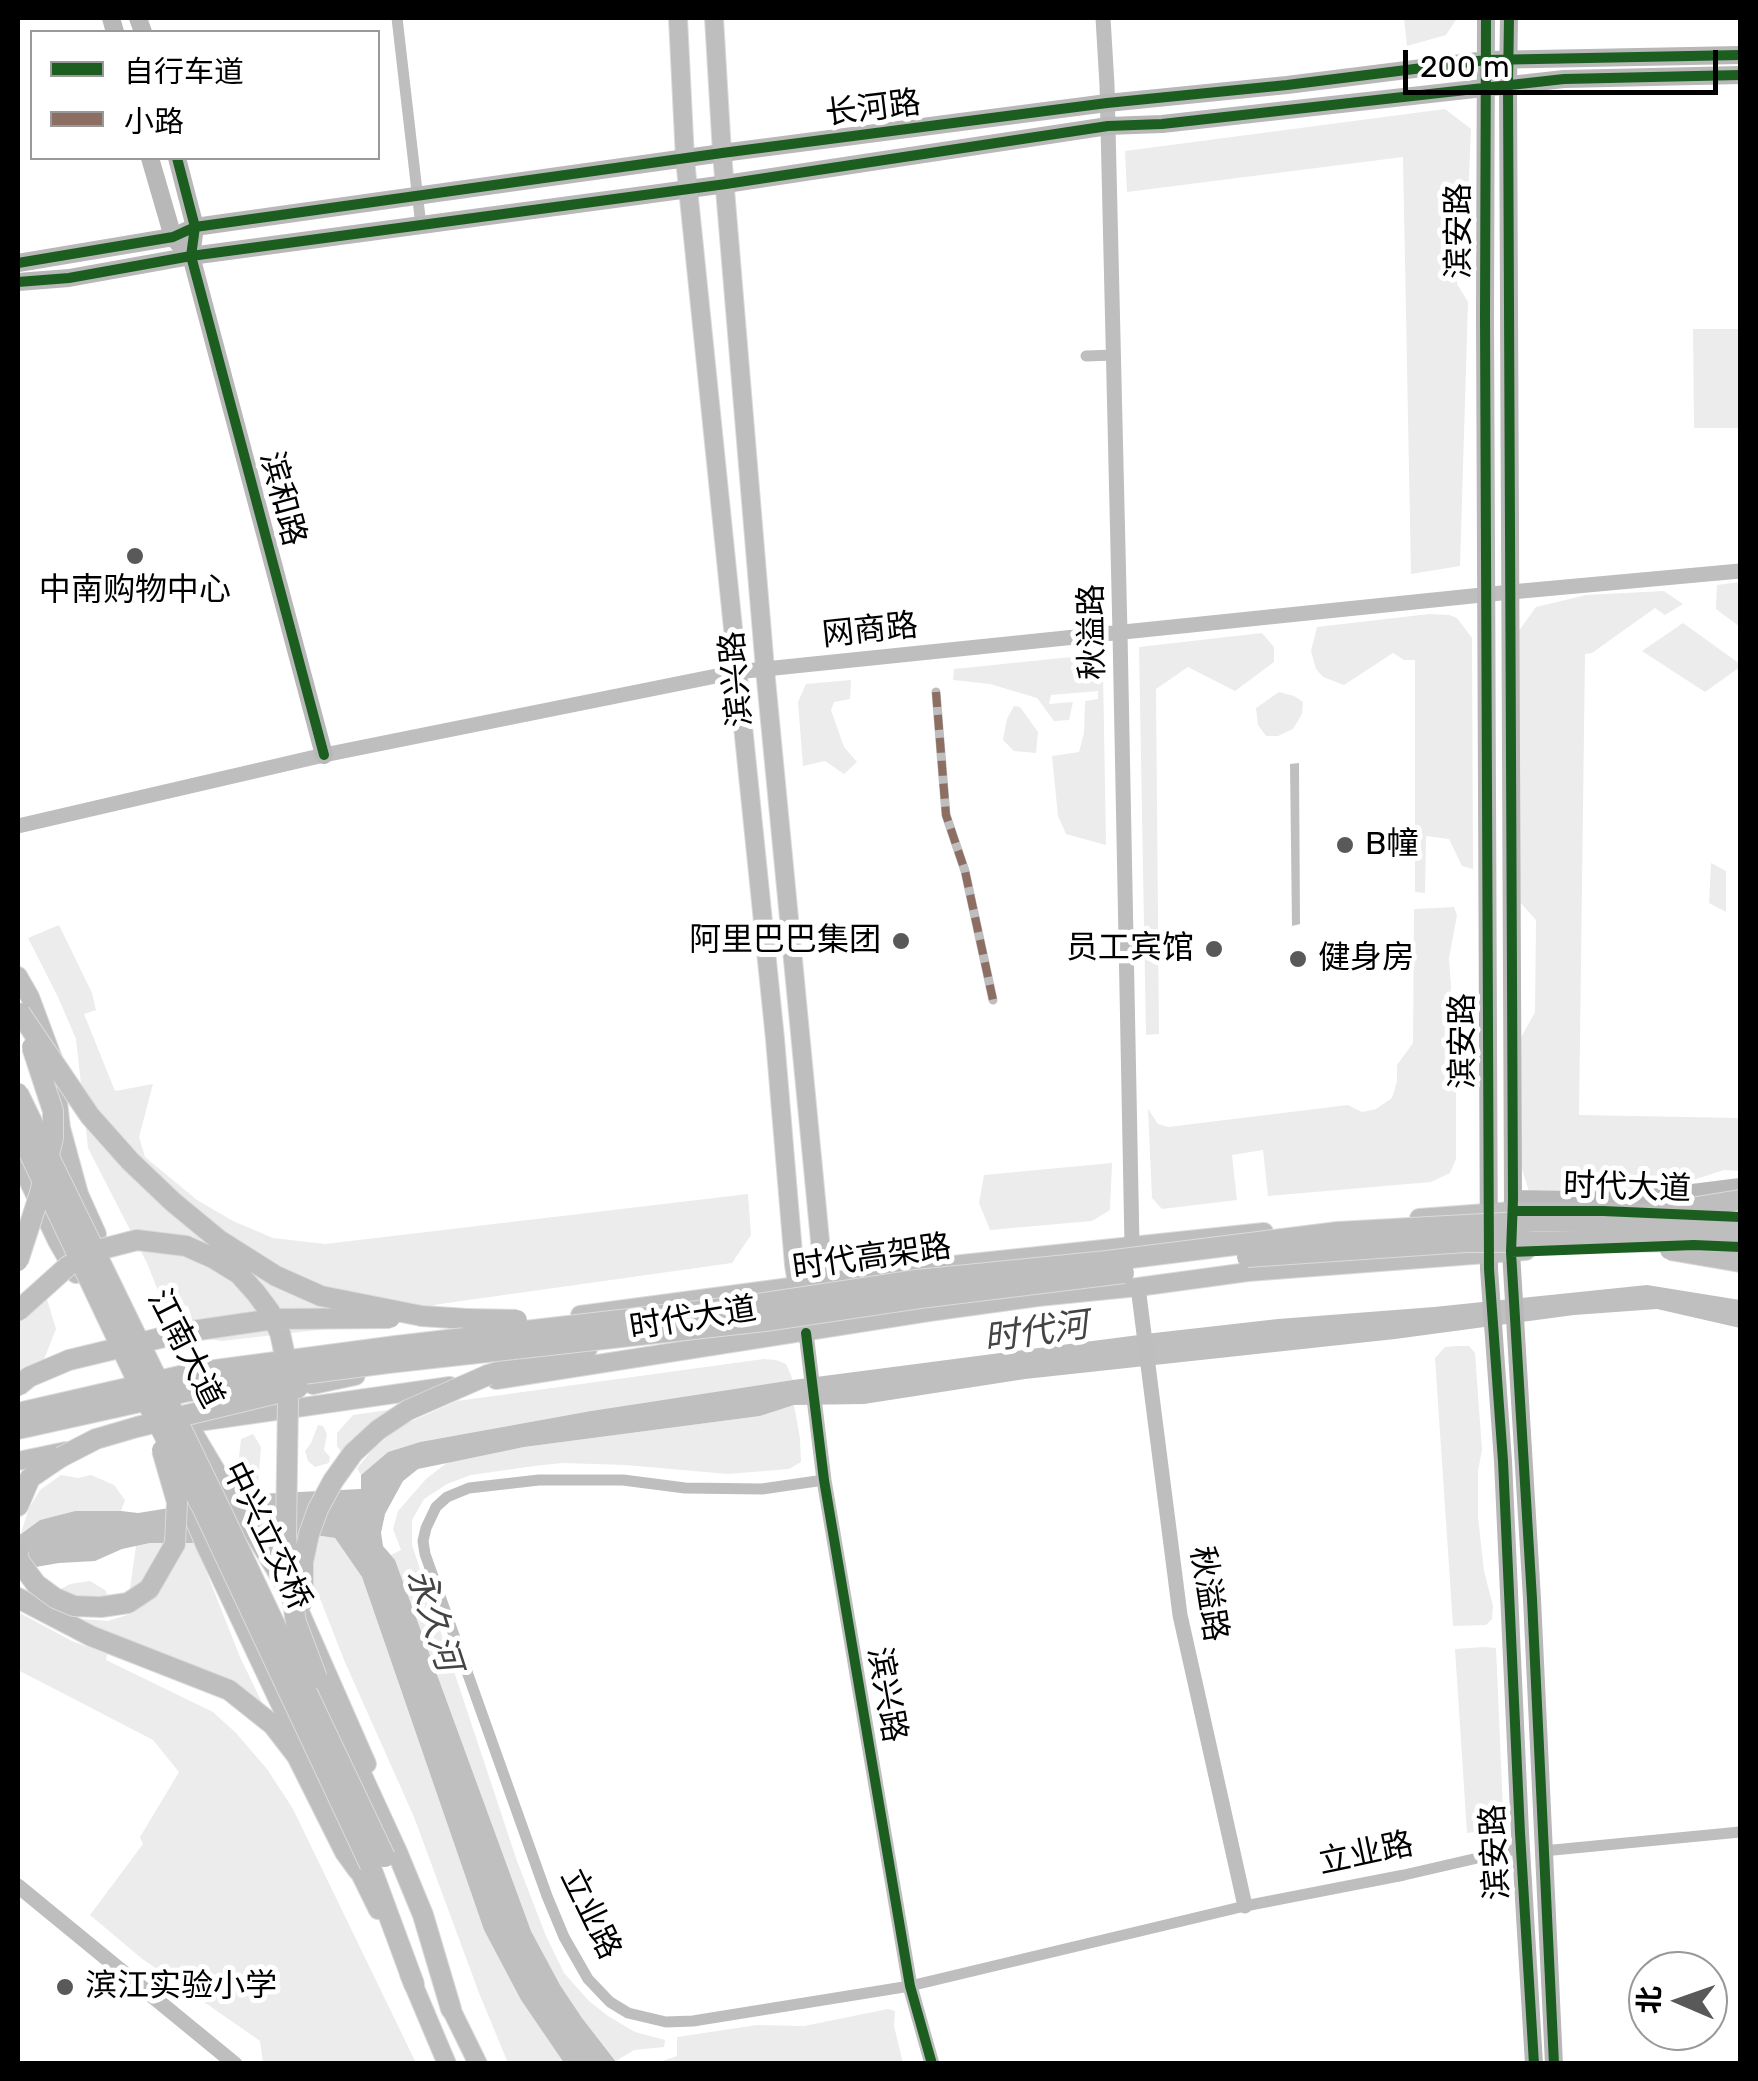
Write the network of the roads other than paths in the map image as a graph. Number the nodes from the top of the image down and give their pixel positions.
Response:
1 (397, 18) edge
2 (678, 18) edge
3 (714, 18) edge
4 (1103, 18) edge
5 (1486, 18) edge
6 (1510, 18) edge
7 (1740, 55) edge
8 (1508, 59) junction
9 (1486, 60) junction
10 (1740, 76) edge
11 (1508, 84) junction
12 (1485, 86) junction
13 (1108, 104) junction
14 (1108, 126) junction
15 (722, 153) junction
16 (685, 159) junction
17 (151, 160) edge
18 (178, 160) edge
19 (726, 184) junction
20 (688, 189) junction
21 (416, 198) junction
22 (420, 226) junction
23 (195, 227) junction
24 (173, 238) junction
25 (191, 256) junction
26 (18, 263) edge
27 (18, 282) edge
28 (1114, 355) junction
29 (1086, 356) dead end
30 (1740, 571) edge
31 (1511, 592) junction
32 (1486, 595) junction
33 (1120, 633) junction
34 (765, 669) junction
35 (736, 672) junction
36 (936, 692) dead end
37 (324, 756) junction
38 (18, 826) edge
39 (18, 976) edge
40 (993, 1000) dead end
41 (19, 1011) edge
42 (18, 1094) edge
43 (18, 1129) edge
44 (18, 1158) edge
45 (1740, 1187) edge
46 (1644, 1199) junction
47 (1740, 1200) edge
48 (1513, 1205) junction
49 (1491, 1212) junction
50 (1709, 1216) junction
51 (1740, 1217) edge
52 (1740, 1226) edge
53 (1585, 1231) junction
54 (1740, 1244) edge
55 (1132, 1245) junction
56 (1511, 1252) junction
57 (1490, 1253) junction
58 (18, 1262) edge
59 (1740, 1262) edge
60 (824, 1282) junction
61 (797, 1286) junction
62 (1138, 1287) junction
63 (124, 1296) junction
64 (94, 1306) junction
65 (18, 1310) edge
66 (422, 1316) junction
67 (624, 1319) junction
68 (684, 1330) junction
69 (806, 1332) junction
70 (420, 1360) junction
71 (164, 1374) junction
72 (130, 1380) junction
73 (18, 1386) edge
74 (18, 1409) edge
75 (154, 1420) junction
76 (188, 1423) junction
77 (18, 1430) edge
78 (18, 1461) edge
79 (824, 1480) junction
80 (18, 1506) edge
81 (18, 1554) edge
82 (22, 1599) edge
83 (317, 1678) junction
84 (1740, 1832) edge
85 (1521, 1848) junction
86 (1543, 1851) junction
87 (378, 1861) junction
88 (18, 1886) edge
89 (1245, 1906) junction
90 (414, 1984) joint
91 (910, 1986) junction
92 (451, 2010) junction
93 (235, 2064) edge
94 (447, 2064) edge
95 (478, 2064) edge
96 (932, 2064) edge
97 (1534, 2064) edge
98 (1554, 2064) edge

1 - 21 street
2 - 16 main road, 滨兴路
3 - 15 main road, 滨兴路
4 - 13 street, 秋溢路
5 - 9 main road, 滨安路
6 - 8 main road, 滨安路
7 - 8 main road, 长河路
8 - 9 main road, 长河路
8 - 11 main road, 滨安路
9 - 12 main road, 滨安路
9 - 13 main road, 长河路
10 - 11 main road, 长河路
11 - 12 main road, 长河路
11 - 31 main road, 滨安路
12 - 14 main road, 长河路
12 - 32 main road, 滨安路
13 - 14 street, 秋溢路
13 - 15 main road, 长河路
14 - 19 main road, 长河路
14 - 28 street, 秋溢路
15 - 16 main road, 长河路
15 - 19 main road, 滨兴路
16 - 20 main road, 滨兴路
16 - 21 main road, 长河路
17 - 24 main road
18 - 23 main road, 滨和路
19 - 20 main road, 长河路
19 - 34 main road, 滨兴路
20 - 22 main road, 长河路
20 - 35 main road, 滨兴路
21 - 22 street
21 - 23 main road, 长河路
22 - 25 main road, 长河路
23 - 24 main road, 长河路
23 - 25 main road, 滨和路
24 - 25 main road
24 - 26 main road, 长河路
25 - 27 main road, 长河路
25 - 37 main road, 滨和路
28 - 29 street
28 - 33 street, 秋溢路
30 - 31 street, 网商路
31 - 32 street, 网商路
31 - 48 main road, 滨安路
32 - 33 street, 网商路
32 - 49 main road, 滨安路
33 - 34 street, 网商路
33 - 55 street, 秋溢路
34 - 35 street, 网商路
34 - 60 main road, 滨兴路
35 - 37 street, 网商路
35 - 61 main road, 滨兴路
36 - 40 street
37 - 38 street, 网商路
39 - 63 main road, 江南大道
41 - 58 highway, bridge
41 - 66 highway, bridge
42 - 87 highway, 中兴立交桥, bridge
43 - 75 highway, 中兴立交桥, bridge
44 - 64 main road, 江南大道
45 - 46 main road
46 - 48 main road
46 - 50 main road
47 - 53 highway, bridge
48 - 49 main road, 时代大道
48 - 50 main road, 时代大道
48 - 56 main road, 滨安路
49 - 55 main road, 时代大道
49 - 57 main road, 滨安路
50 - 51 main road, 时代大道
52 - 53 highway, 时代高架路, bridge
53 - 54 highway, 时代高架路, bridge
53 - 59 highway, bridge
53 - 67 highway, 时代高架路, bridge
53 - 68 highway, 时代高架路, bridge
54 - 56 main road, 时代大道
55 - 60 main road, 时代大道
56 - 57 main road, 时代大道
56 - 86 main road, 滨安路
57 - 62 main road, 时代大道
57 - 85 main road, 滨安路
60 - 61 main road, 时代大道
60 - 69 main road, 滨兴路
61 - 69 main road, 滨兴路
61 - 71 main road, 时代大道
62 - 69 main road, 时代大道
62 - 89 street, 秋溢路
63 - 64 main road
63 - 71 main road, 江南大道
64 - 72 main road, 江南大道
65 - 83 highway, bridge
66 - 67 highway, bridge
66 - 73 highway, bridge
67 - 74 highway, 时代高架路, bridge
68 - 70 highway, 时代高架路, bridge
68 - 83 highway, bridge
69 - 76 main road, 时代大道
69 - 79 street, 滨兴路
70 - 77 highway, 时代高架路, bridge
70 - 80 highway, bridge
71 - 72 main road, 时代大道
71 - 76 main road, 江南大道
72 - 74 main road, 时代大道
72 - 75 main road, 江南大道
75 - 76 main road, 时代大道
75 - 78 main road, 时代大道
75 - 81 highway, bridge
75 - 87 highway, 中兴立交桥, bridge
75 - 87 main road, 江南大道
76 - 92 main road, 江南大道
79 - 91 street, 滨兴路
79 - 91 street, 立业路
82 - 87 highway
83 - 87 highway
84 - 86 street
85 - 89 street, 立业路
85 - 97 main road, 滨安路
86 - 98 main road, 滨安路
87 - 90 highway, 中兴立交桥
87 - 92 highway, 中兴立交桥
88 - 93 street
89 - 91 street, 立业路
90 - 94 main road
91 - 96 street, 滨兴路
92 - 95 main road, 江南大道

